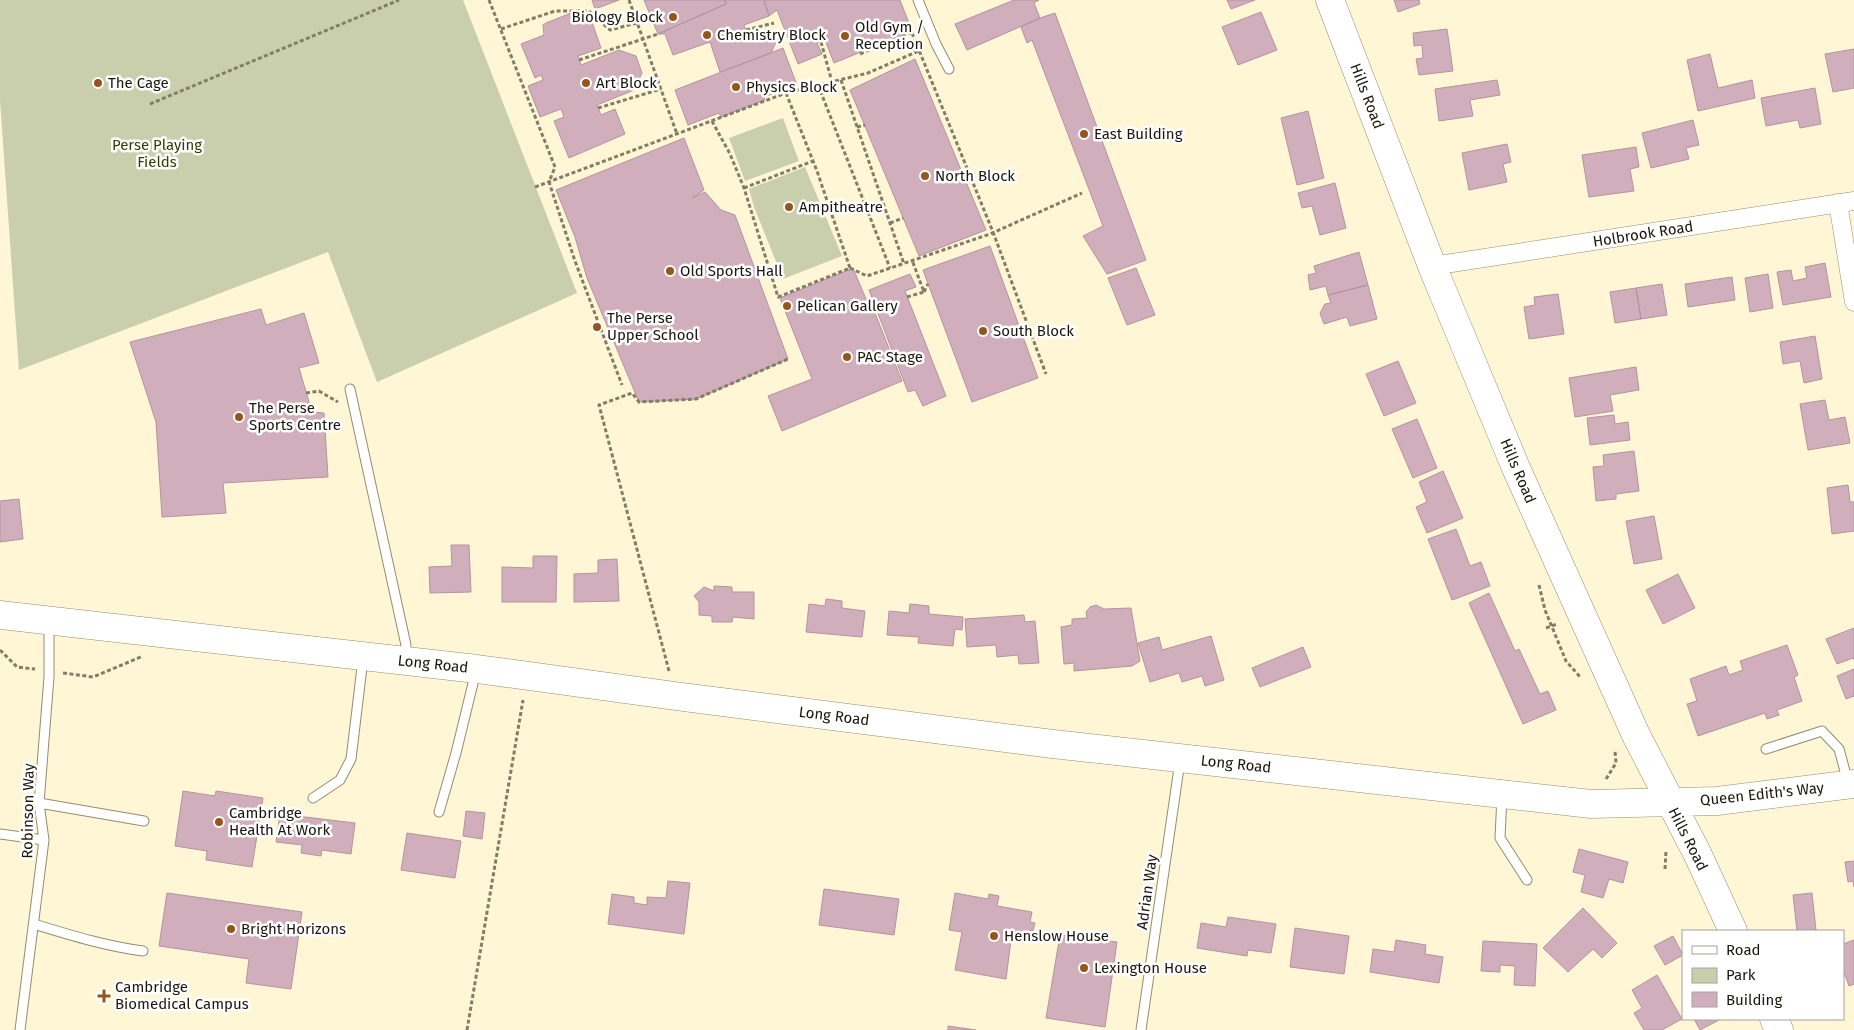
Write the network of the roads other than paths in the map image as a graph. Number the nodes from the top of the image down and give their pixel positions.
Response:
1 (918, 0) edge
2 (1330, 0) edge
3 (949, 69) dead end
4 (1846, 202) edge
5 (1432, 266) junction
6 (1854, 302) edge
7 (350, 389) dead end
8 (0, 615) edge
9 (49, 621) junction
10 (363, 656) junction
11 (404, 661) junction
12 (476, 668) junction
13 (1766, 749) dead end
14 (1180, 758) junction
15 (1851, 784) edge
16 (1502, 794) junction
17 (313, 798) dead end
18 (1669, 802) junction
19 (40, 803) junction
20 (439, 812) dead end
21 (144, 821) dead end
22 (0, 834) edge
23 (44, 840) junction
24 (1527, 880) dead end
25 (34, 924) junction
26 (1733, 930) edge
27 (143, 951) dead end
28 (20, 1030) edge
29 (1141, 1030) edge

1 - 3 lane
2 - 5 main road, Hills Road
4 - 5 street, Holbrook Road
4 - 6 street
5 - 18 main road, Hills Road
7 - 11 lane
8 - 9 main road, Long Road
9 - 10 main road, Long Road
9 - 19 lane, Robinson Way
10 - 11 main road, Long Road
10 - 17 lane
11 - 12 main road, Long Road
12 - 14 main road, Long Road
12 - 20 lane
13 - 15 lane
14 - 16 main road, Long Road
14 - 29 lane, Adrian Way
15 - 18 main road, Queen Edith's Way
16 - 18 main road, Long Road
16 - 24 lane
18 - 26 main road, Hills Road
19 - 21 lane
19 - 23 lane, Robinson Way
22 - 23 lane
23 - 25 lane, Robinson Way
25 - 27 lane
25 - 28 lane, Robinson Way

